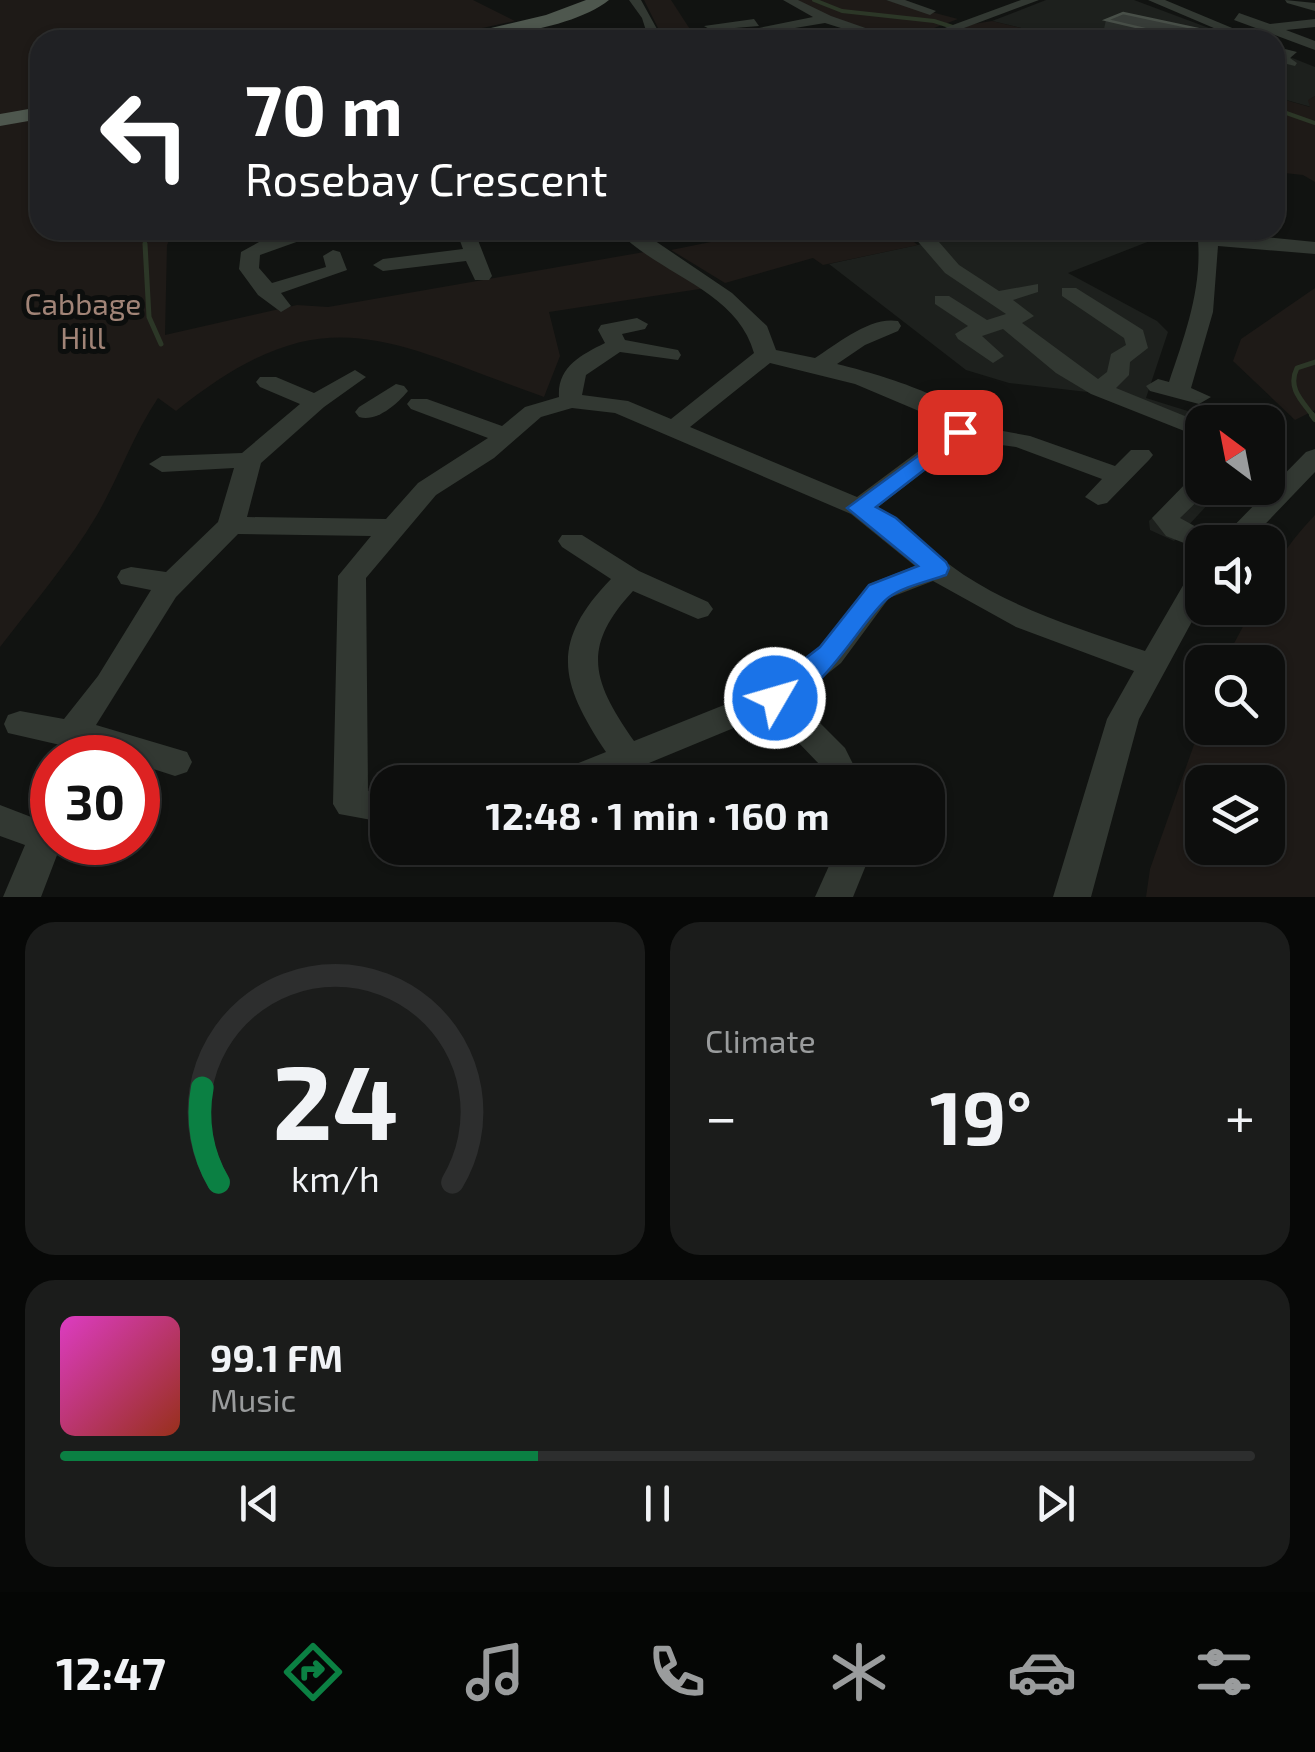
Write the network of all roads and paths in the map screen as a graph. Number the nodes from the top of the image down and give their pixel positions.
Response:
1 (601, 0) edge
2 (635, 0) edge
3 (789, 0) edge
4 (892, 0) edge
5 (980, 0) edge
6 (1032, 0) edge
7 (1154, 0) edge
8 (1291, 0) edge
9 (1008, 7) junction
10 (1315, 7) edge
11 (1220, 10) dead end
12 (930, 11) dead end
13 (826, 18) junction
14 (1315, 22) edge
15 (754, 23) dead end
16 (711, 26) dead end
17 (1264, 28) junction
18 (497, 30) edge
19 (652, 30) edge
20 (725, 30) edge
21 (741, 30) edge
22 (754, 30) edge
23 (863, 30) edge
24 (943, 30) edge
25 (1217, 30) edge
26 (1270, 30) edge
27 (1285, 35) edge
28 (1315, 46) edge
29 (1285, 55) edge
30 (1315, 60) edge
31 (30, 115) edge
32 (0, 120) edge
33 (276, 240) edge
34 (468, 240) edge
35 (924, 240) edge
36 (1207, 240) edge
37 (1253, 240) edge
38 (661, 241) edge
39 (1315, 248) edge
40 (473, 254) junction
41 (333, 256) dead end
42 (382, 265) dead end
43 (482, 276) dead end
44 (1032, 288) dead end
45 (265, 291) junction
46 (1068, 292) dead end
47 (997, 298) junction
48 (942, 300) dead end
49 (281, 306) dead end
50 (637, 324) dead end
51 (996, 325) junction
52 (890, 326) dead end
53 (617, 345) junction
54 (766, 355) junction
55 (670, 356) dead end
56 (993, 356) dead end
57 (820, 365) junction
58 (354, 377) dead end
59 (268, 382) dead end
60 (1099, 389) junction
61 (1178, 391) dead end
62 (396, 392) dead end
63 (316, 402) junction
64 (570, 402) junction
65 (420, 404) dead end
66 (367, 412) dead end
67 (1185, 424) edge
68 (674, 428) junction
69 (960, 432) junction
70 (506, 436) junction
71 (1140, 455) dead end
72 (1315, 457) edge
73 (249, 460) junction
74 (162, 464) dead end
75 (1118, 476) junction
76 (1098, 496) dead end
77 (1185, 499) edge
78 (860, 508) junction
79 (230, 525) junction
80 (1249, 525) edge
81 (391, 528) junction
82 (1185, 533) edge
83 (572, 542) dead end
84 (936, 568) junction
85 (131, 578) dead end
86 (630, 578) junction
87 (172, 584) junction
88 (1185, 606) edge
89 (698, 610) dead end
90 (1150, 665) junction
91 (775, 698) junction
92 (20, 724) dead end
93 (73, 732) junction
94 (626, 756) junction
95 (174, 762) dead end
96 (606, 765) edge
97 (837, 765) edge
98 (370, 806) edge
99 (0, 820) edge
100 (30, 829) edge
101 (36, 865) edge
102 (848, 865) edge
103 (22, 897) edge
104 (834, 897) edge
105 (1072, 897) edge

1 - 18 main road
2 - 19 street
3 - 13 street
4 - 12 street
5 - 9 street
6 - 9 street
7 - 25 street
8 - 10 street
9 - 24 street
11 - 17 street
13 - 22 street
13 - 23 street
14 - 17 street
15 - 21 street
16 - 20 street
17 - 26 street
27 - 28 street
29 - 30 street
31 - 32 main road
33 - 45 street
34 - 40 street
35 - 47 street
36 - 61 street
37 - 39 street
38 - 54 street
40 - 42 street
40 - 43 street
41 - 45 street
44 - 47 street
45 - 49 street
46 - 60 street
47 - 51 street
48 - 51 street
50 - 53 street
51 - 56 street
51 - 60 street
52 - 57 street
53 - 55 street
53 - 64 street
54 - 57 street
54 - 68 street
57 - 69 street
58 - 63 street
59 - 63 street
60 - 67 street
62 - 66 street
63 - 73 street
64 - 68 street
64 - 70 street
65 - 70 street
68 - 78 street
69 - 75 street
69 - 78 street
70 - 81 street
71 - 75 street
72 - 80 street
73 - 74 street
73 - 79 street
75 - 76 street
77 - 82 street
78 - 84 street
79 - 81 street
79 - 87 street
81 - 98 street
83 - 86 street
84 - 90 street
84 - 91 street
85 - 87 street
86 - 89 street
86 - 94 street
87 - 93 street
88 - 90 street
90 - 105 street
91 - 94 street
91 - 97 street
92 - 93 street
93 - 95 street
94 - 96 street
99 - 100 street
101 - 103 street
102 - 104 street

